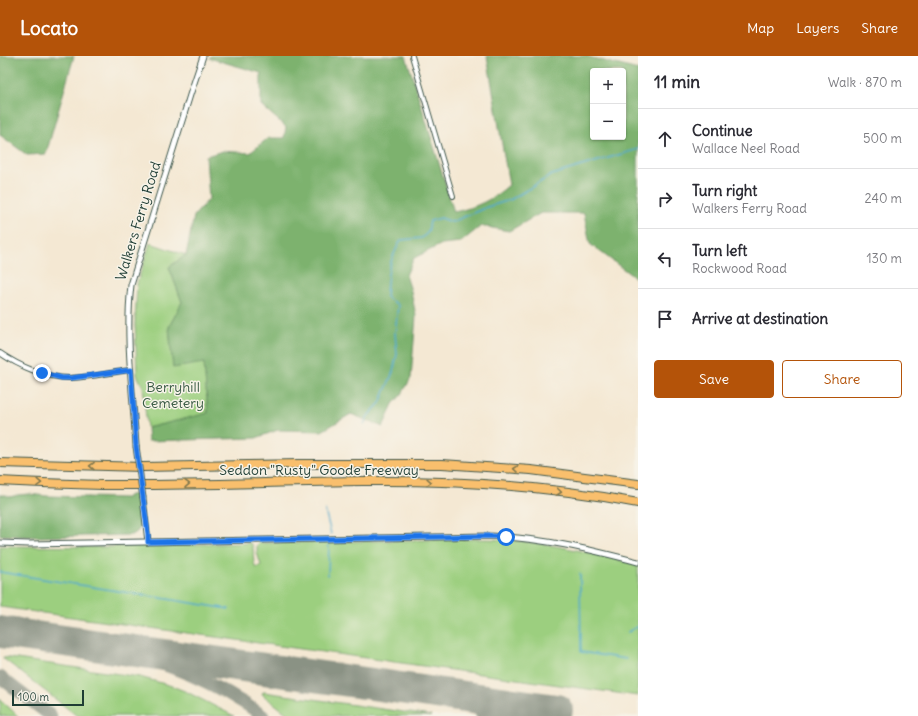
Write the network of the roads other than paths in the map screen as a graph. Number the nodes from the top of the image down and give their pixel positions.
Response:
1 (203, 56) edge
2 (412, 56) edge
3 (452, 196) dead end
4 (0, 353) edge
5 (131, 370) junction
6 (0, 463) edge
7 (0, 481) edge
8 (638, 484) edge
9 (638, 503) edge
10 (148, 542) junction
11 (0, 543) edge
12 (638, 562) edge

1 - 5 street, Walkers Ferry Road
2 - 3 street
4 - 5 street
5 - 10 street, Walkers Ferry Road, bridge
8 -> 6 highway, Seddon "Rusty" Goode Freeway
7 -> 9 highway, Seddon "Rusty" Goode Freeway
10 - 11 street
10 - 12 street

